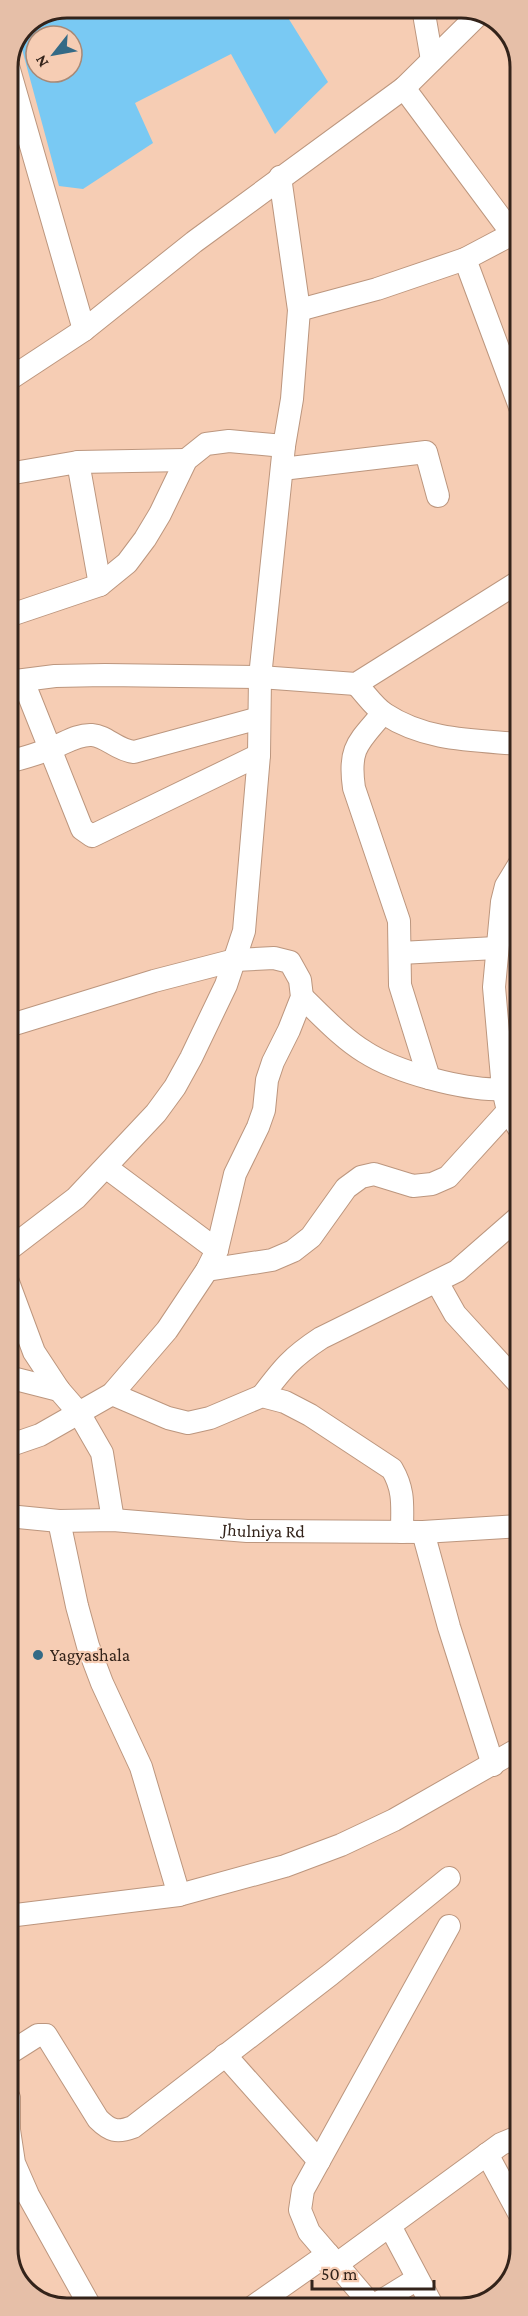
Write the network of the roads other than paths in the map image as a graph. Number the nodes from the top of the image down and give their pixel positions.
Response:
1 (425, 18) edge
2 (473, 20) edge
3 (432, 60) junction
4 (404, 88) junction
5 (18, 101) edge
6 (280, 177) junction
7 (510, 227) edge
8 (510, 239) edge
9 (465, 259) junction
10 (299, 310) junction
11 (84, 330) junction
12 (18, 373) edge
13 (510, 380) edge
14 (284, 446) junction
15 (186, 460) junction
16 (78, 462) junction
17 (282, 469) junction
18 (18, 472) edge
19 (438, 496) dead end
20 (100, 585) junction
21 (510, 587) edge
22 (18, 613) edge
23 (260, 677) junction
24 (18, 681) edge
25 (357, 684) junction
26 (18, 686) edge
27 (383, 713) junction
28 (259, 718) junction
29 (510, 743) edge
30 (52, 748) junction
31 (260, 755) junction
32 (18, 759) edge
33 (510, 879) edge
34 (496, 948) junction
35 (400, 953) junction
36 (235, 960) junction
37 (302, 997) junction
38 (18, 1023) edge
39 (429, 1078) junction
40 (510, 1094) edge
41 (106, 1168) junction
42 (510, 1225) edge
43 (18, 1242) edge
44 (217, 1250) junction
45 (207, 1270) junction
46 (437, 1282) junction
47 (18, 1309) edge
48 (510, 1374) edge
49 (18, 1380) edge
50 (59, 1390) junction
51 (112, 1394) junction
52 (262, 1396) junction
53 (79, 1413) junction
54 (18, 1442) edge
55 (18, 1517) edge
56 (113, 1520) junction
57 (59, 1521) junction
58 (510, 1527) edge
59 (413, 1532) junction
60 (510, 1754) edge
61 (493, 1765) junction
62 (449, 1878) dead end
63 (179, 1895) junction
64 (18, 1915) edge
65 (449, 1926) dead end
66 (18, 2048) edge
67 (225, 2055) junction
68 (510, 2140) edge
69 (487, 2154) junction
70 (319, 2161) junction
71 (18, 2179) edge
72 (510, 2197) edge
73 (390, 2226) junction
74 (333, 2259) junction
75 (417, 2279) junction
76 (85, 2298) edge
77 (268, 2298) edge
78 (366, 2298) edge
79 (388, 2298) edge
80 (428, 2298) edge

1 - 3 street
2 - 3 street
3 - 4 street
4 - 6 street
4 - 7 street
5 - 11 street
6 - 10 street
6 - 11 street
8 - 9 street
9 - 10 street
9 - 13 street
10 - 14 street
11 - 12 street
14 - 15 street
14 - 17 street
15 - 16 street
15 - 20 street
16 - 18 street
16 - 20 street
17 - 19 street
17 - 23 street
20 - 22 street
21 - 25 street
23 - 24 street
23 - 25 street
23 - 28 street
25 - 27 street
26 - 30 street
27 - 29 street
27 - 35 street
28 - 30 street
28 - 31 street
30 - 31 street
30 - 32 street
31 - 36 street
33 - 34 street
34 - 35 street
34 - 40 street
35 - 39 street
36 - 37 street
36 - 38 street
36 - 41 street
37 - 39 street
37 - 44 street
39 - 40 street
40 - 45 street
41 - 43 street
41 - 44 street
42 - 46 street
44 - 45 street
45 - 51 street
46 - 48 street
46 - 52 street
47 - 50 street
49 - 50 street
50 - 53 street
51 - 52 street
51 - 53 street
52 - 59 street
53 - 54 street
53 - 56 street
55 - 57 street, Jhulniya Rd
56 - 57 street, Jhulniya Rd
56 - 59 street, Jhulniya Rd
57 - 63 street
58 - 59 street, Jhulniya Rd
59 - 61 street
60 - 61 street
61 - 63 street
62 - 67 street
63 - 64 street
65 - 70 street
66 - 67 street
67 - 70 street
68 - 69 street
69 - 72 street
69 - 73 street
70 - 74 street
71 - 76 street
73 - 74 street
73 - 75 street
74 - 77 street
74 - 78 street
75 - 79 street
75 - 80 street

